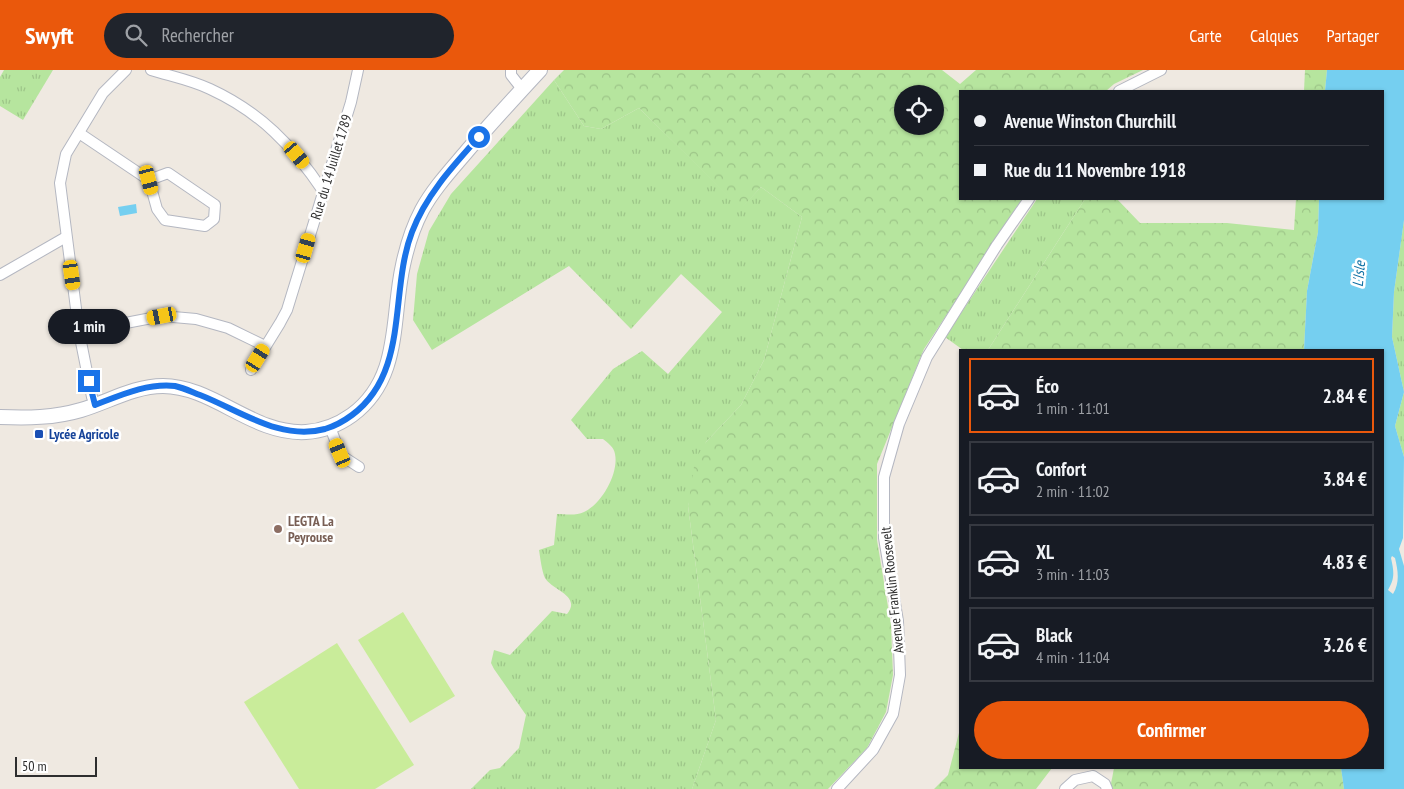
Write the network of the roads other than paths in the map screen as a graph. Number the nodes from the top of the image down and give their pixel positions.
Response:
1 (126, 70) edge
2 (151, 70) edge
3 (358, 70) edge
4 (511, 70) edge
5 (540, 70) edge
6 (1161, 70) edge
7 (522, 89) junction
8 (1121, 90) edge
9 (79, 133) junction
10 (149, 180) junction
11 (323, 191) junction
12 (1027, 200) edge
13 (66, 237) junction
14 (0, 275) edge
15 (80, 332) junction
16 (265, 346) junction
17 (251, 370) dead end
18 (95, 405) junction
19 (0, 417) edge
20 (330, 427) junction
21 (359, 467) dead end
22 (837, 789) edge
23 (1065, 789) edge
24 (1107, 789) edge

1 - 9 street
2 - 11 street
3 - 11 street, Rue du 14 Juillet 1789
4 - 7 street
5 - 7 main road
6 - 8 street
7 - 20 main road
9 - 10 street
9 - 13 street
10 - 10 street
11 - 16 street, Rue du 14 Juillet 1789
12 - 22 street, Avenue Franklin Roosevelt
13 - 14 street
13 - 15 street
15 - 16 street
15 - 18 street
16 - 17 street, Rue du 14 Juillet 1789
18 - 19 main road
18 - 20 main road
20 - 21 street
23 - 24 street

